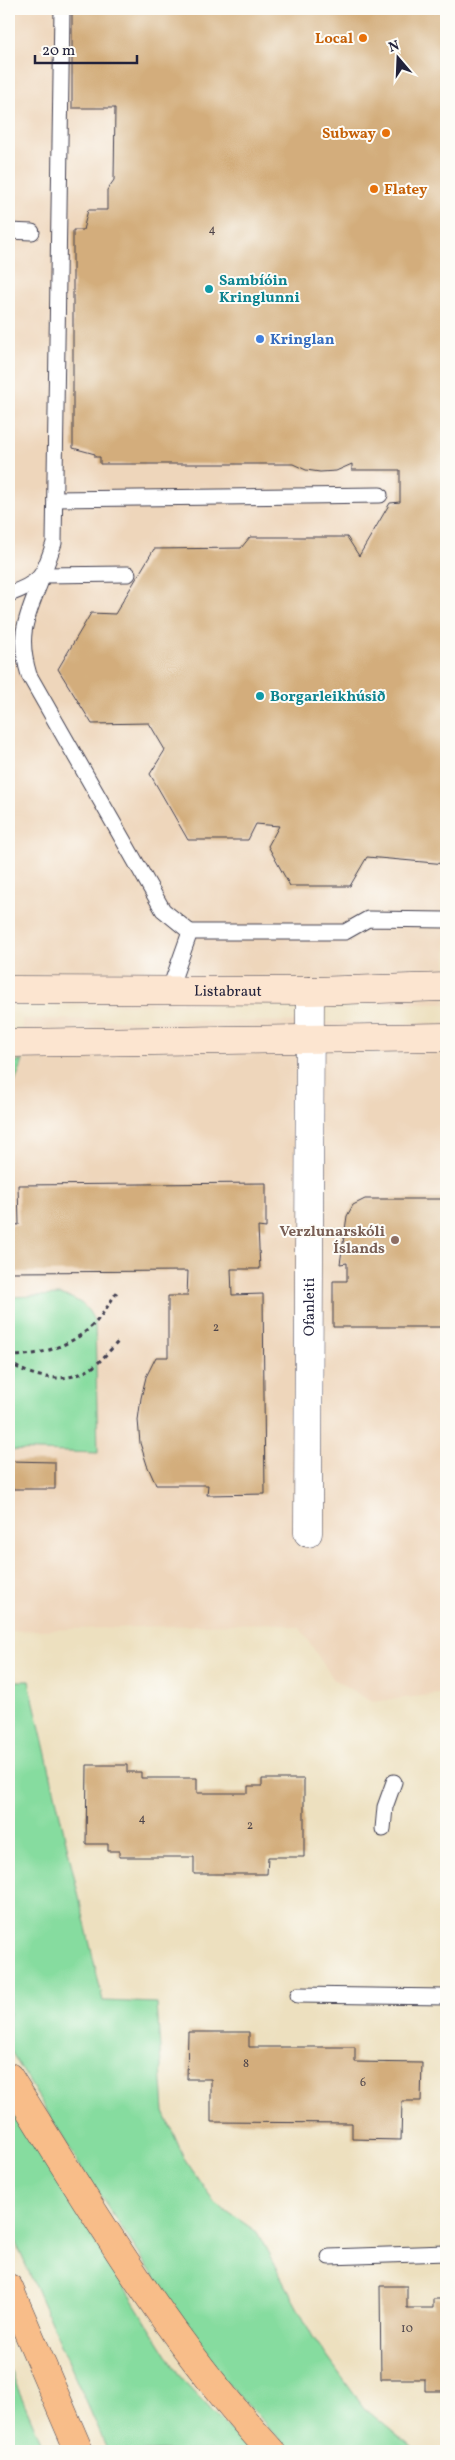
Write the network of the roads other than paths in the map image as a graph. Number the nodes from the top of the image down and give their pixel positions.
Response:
1 (62, 9) edge
2 (9, 231) edge
3 (32, 232) dead end
4 (380, 495) dead end
5 (55, 499) junction
6 (128, 574) dead end
7 (43, 575) junction
8 (9, 594) edge
9 (446, 920) edge
10 (190, 932) junction
11 (446, 986) edge
12 (9, 990) edge
13 (169, 991) junction
14 (310, 991) junction
15 (446, 1037) edge
16 (310, 1039) junction
17 (17, 1040) edge
18 (308, 1533) dead end
19 (394, 1782) dead end
20 (384, 1829) dead end
21 (298, 1995) dead end
22 (446, 1997) edge
23 (9, 2077) edge
24 (446, 2253) edge
25 (329, 2257) dead end
26 (9, 2288) edge
27 (79, 2451) edge
28 (271, 2451) edge

1 - 5 lane
2 - 3 lane
4 - 5 lane
5 - 7 lane
6 - 7 lane
7 - 8 lane
7 - 10 lane
9 - 10 lane
10 - 13 lane
11 - 14 street, Listabraut
12 - 13 street, Listabraut
13 - 14 street, Listabraut
14 - 16 street, Ofanleiti
15 - 16 street
16 - 17 street
16 - 18 street, Ofanleiti
19 - 20 lane
21 - 22 lane
23 - 28 main road
24 - 25 lane
26 - 27 main road

